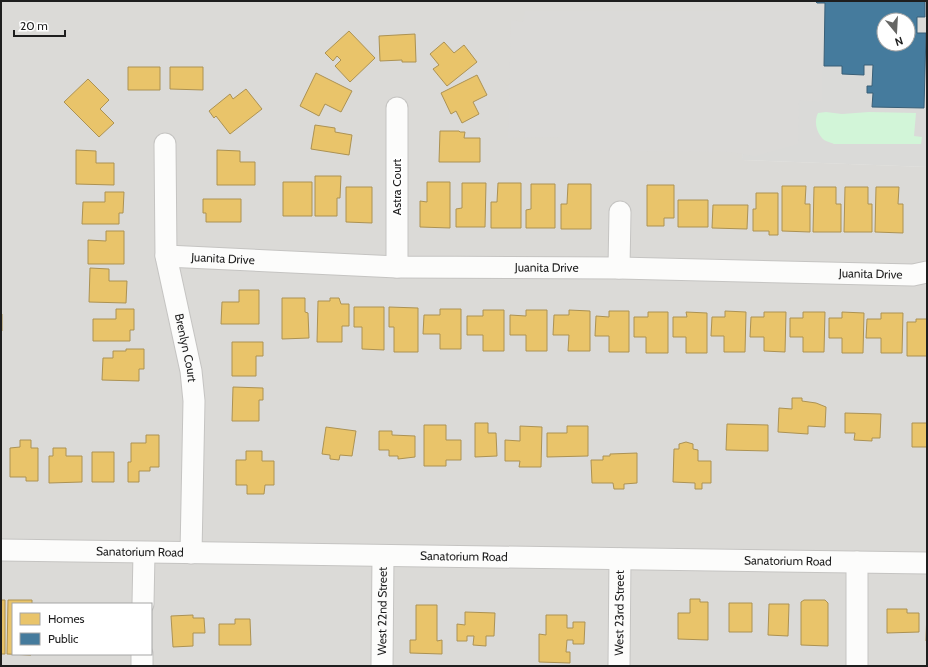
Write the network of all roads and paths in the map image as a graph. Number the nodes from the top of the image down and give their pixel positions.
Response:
1 (397, 108) dead end
2 (165, 144) dead end
3 (620, 212) dead end
4 (166, 256) junction
5 (397, 267) junction
6 (619, 268) junction
7 (927, 272) edge
8 (1, 550) edge
9 (144, 552) junction
10 (191, 553) junction
11 (383, 556) junction
12 (620, 559) junction
13 (857, 562) junction
14 (927, 563) edge
15 (143, 603) edge
16 (142, 655) edge
17 (142, 666) edge
18 (382, 666) edge
19 (619, 666) edge
20 (857, 666) edge

1 - 5 street, Astra Court
2 - 4 street, Brenlyn Court
3 - 6 street
4 - 5 street, Juanita Drive
4 - 10 street, Brenlyn Court
5 - 6 street, Juanita Drive
6 - 7 street, Juanita Drive
8 - 9 street, Sanatorium Road
9 - 10 street, Sanatorium Road
9 - 15 street
10 - 11 street, Sanatorium Road
11 - 12 street, Sanatorium Road
11 - 18 street, West 22nd Street
12 - 13 street, Sanatorium Road
12 - 19 street, West 23rd Street
13 - 14 street, Sanatorium Road
13 - 20 street
16 - 17 street

